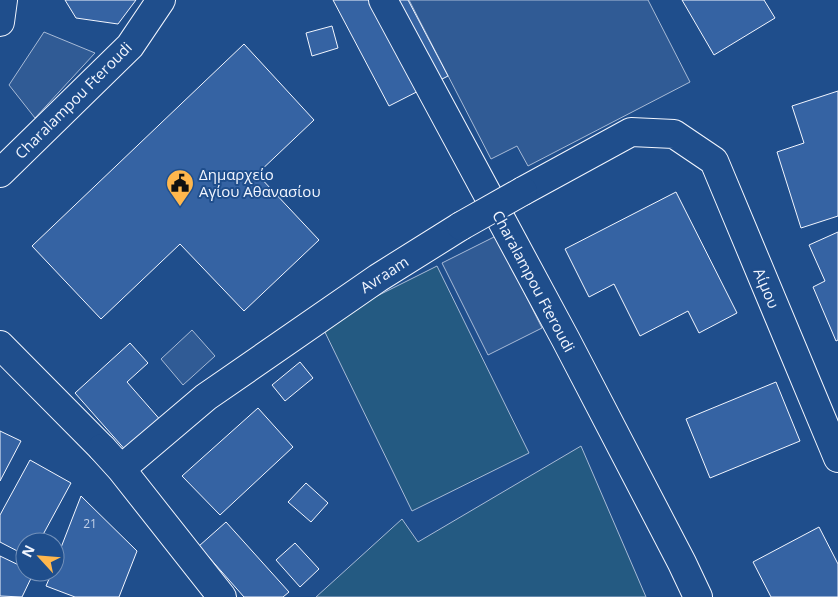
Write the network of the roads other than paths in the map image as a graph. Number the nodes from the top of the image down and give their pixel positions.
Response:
1 (3, 0) edge
2 (161, 0) edge
3 (383, 0) edge
4 (0, 22) edge
5 (674, 134) joint
6 (0, 174) edge
7 (0, 345) edge
8 (838, 458) edge
9 (121, 469) junction
10 (682, 563) junction
11 (222, 597) edge
12 (689, 597) edge
13 (698, 597) edge

1 - 4 street
2 - 6 street, Charalampou Fteroudi
3 - 10 street, Charalampou Fteroudi
5 - 8 street, Αίμου
5 - 9 street, Avraam, bridge
7 - 9 street
9 - 11 street
10 - 12 street, Charalampou Fteroudi
10 - 13 street, Charalampou Fteroudi

